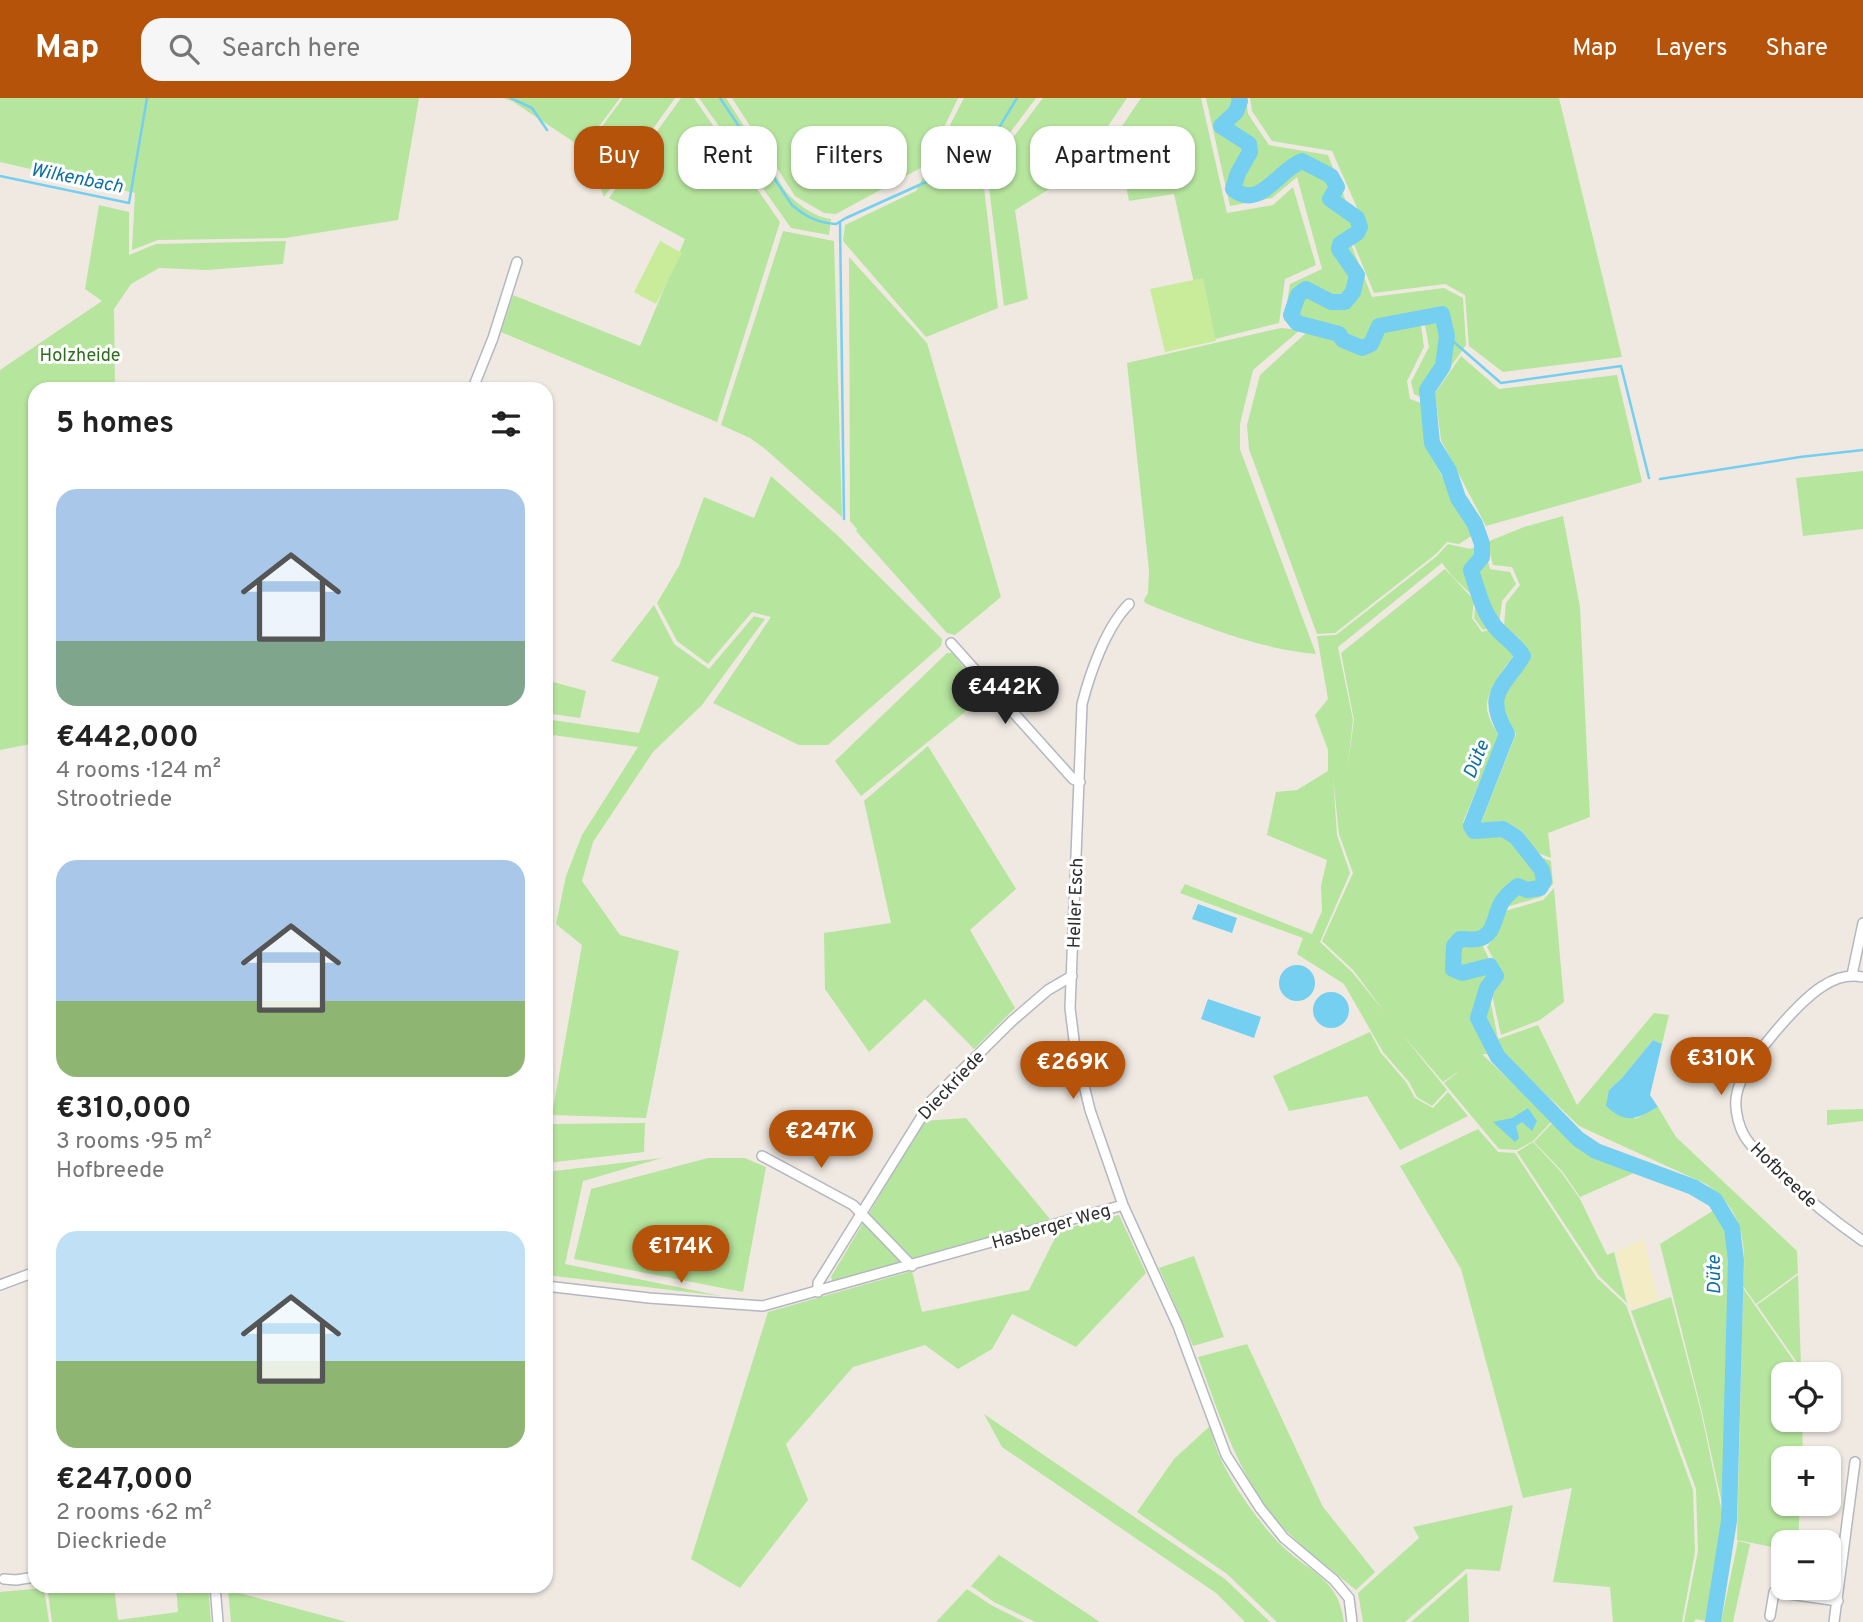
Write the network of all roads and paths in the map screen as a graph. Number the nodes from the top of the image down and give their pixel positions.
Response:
1 (517, 262) dead end
2 (475, 382) edge
3 (1129, 604) dead end
4 (951, 643) dead end
5 (1080, 782) junction
6 (1863, 923) edge
7 (1852, 975) junction
8 (1072, 976) junction
9 (1863, 977) edge
10 (762, 1156) dead end
11 (1123, 1205) junction
12 (863, 1212) junction
13 (1863, 1241) edge
14 (912, 1266) junction
15 (28, 1275) edge
16 (0, 1285) edge
17 (553, 1287) edge
18 (818, 1292) junction
19 (1855, 1462) dead end
20 (28, 1578) edge
21 (4, 1579) dead end
22 (216, 1593) edge
23 (1838, 1601) junction
24 (1770, 1616) dead end
25 (218, 1622) edge
26 (1352, 1622) edge
27 (1835, 1622) edge

1 - 2 street
3 - 5 street, Heller Esch
4 - 5 street
5 - 8 street, Heller Esch
6 - 7 street
7 - 9 street
7 - 13 street, Hofbreede
8 - 11 street, Heller Esch
8 - 12 street, Dieckriede
10 - 12 street
11 - 14 street, Hasberger Weg
11 - 26 street, Hasberger Weg
12 - 14 street
12 - 18 street, Dieckriede
14 - 18 street, Hasberger Weg
15 - 16 street
17 - 18 street, Hasberger Weg
19 - 23 street
20 - 21 street
22 - 25 street
23 - 24 street
23 - 27 street

